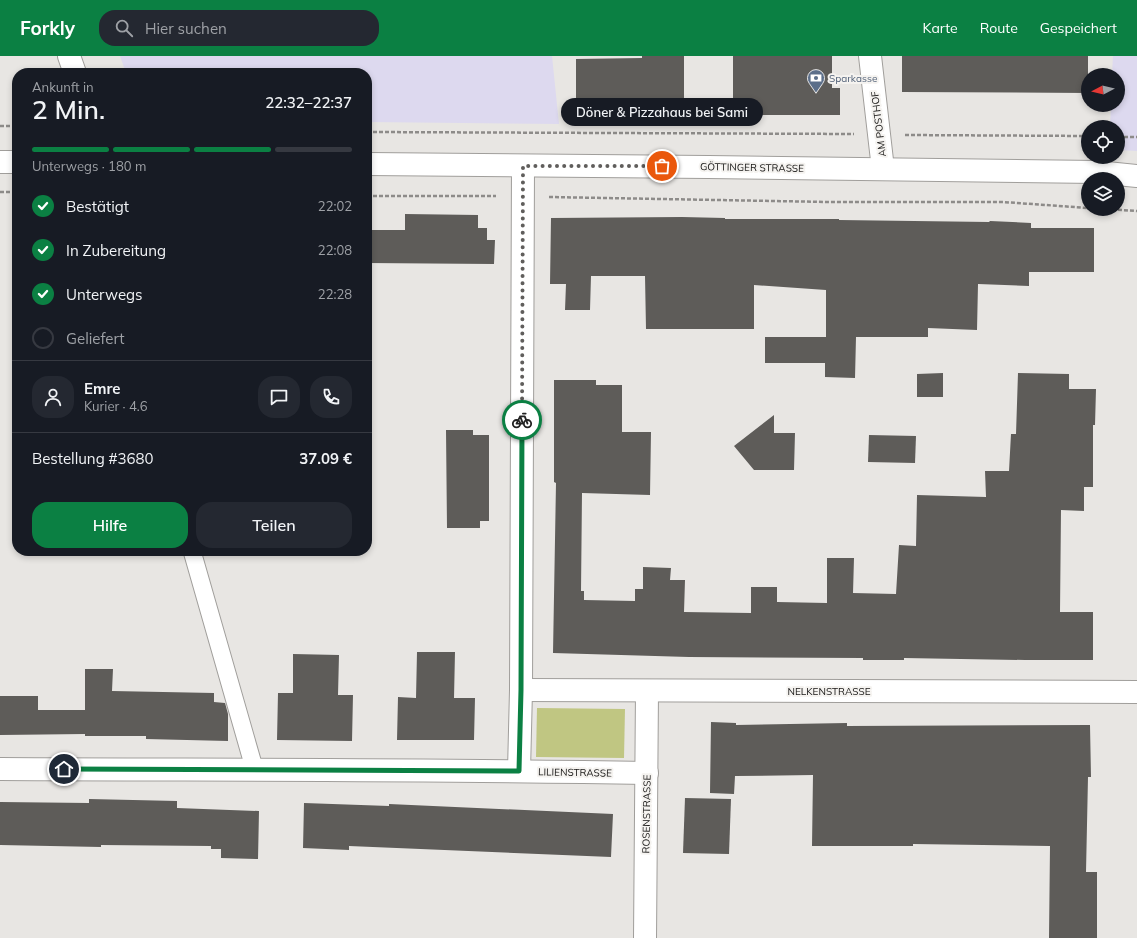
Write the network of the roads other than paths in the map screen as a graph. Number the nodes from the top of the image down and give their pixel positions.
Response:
1 (69, 56) edge
2 (870, 56) edge
3 (73, 68) edge
4 (0, 162) edge
5 (12, 162) edge
6 (372, 164) edge
7 (523, 166) junction
8 (883, 169) junction
9 (1137, 176) edge
10 (193, 556) edge
11 (521, 690) junction
12 (647, 691) junction
13 (1137, 692) edge
14 (0, 769) edge
15 (255, 771) junction
16 (519, 771) junction
17 (647, 773) junction
18 (645, 938) edge

1 - 3 street
2 - 8 street, AM POSTHOF
4 - 5 street
6 - 7 street, GÖTTINGER STRASSE
7 - 8 street, GÖTTINGER STRASSE
7 - 11 street
8 - 9 street, GÖTTINGER STRASSE
10 - 15 lane
11 - 12 street, NELKENSTRASSE
11 - 16 street
12 - 13 street, NELKENSTRASSE
12 - 17 street, ROSENSTRASSE
14 - 15 street, LILIENSTRASSE
15 - 16 street, LILIENSTRASSE
16 - 17 street, LILIENSTRASSE
17 - 18 street, ROSENSTRASSE

